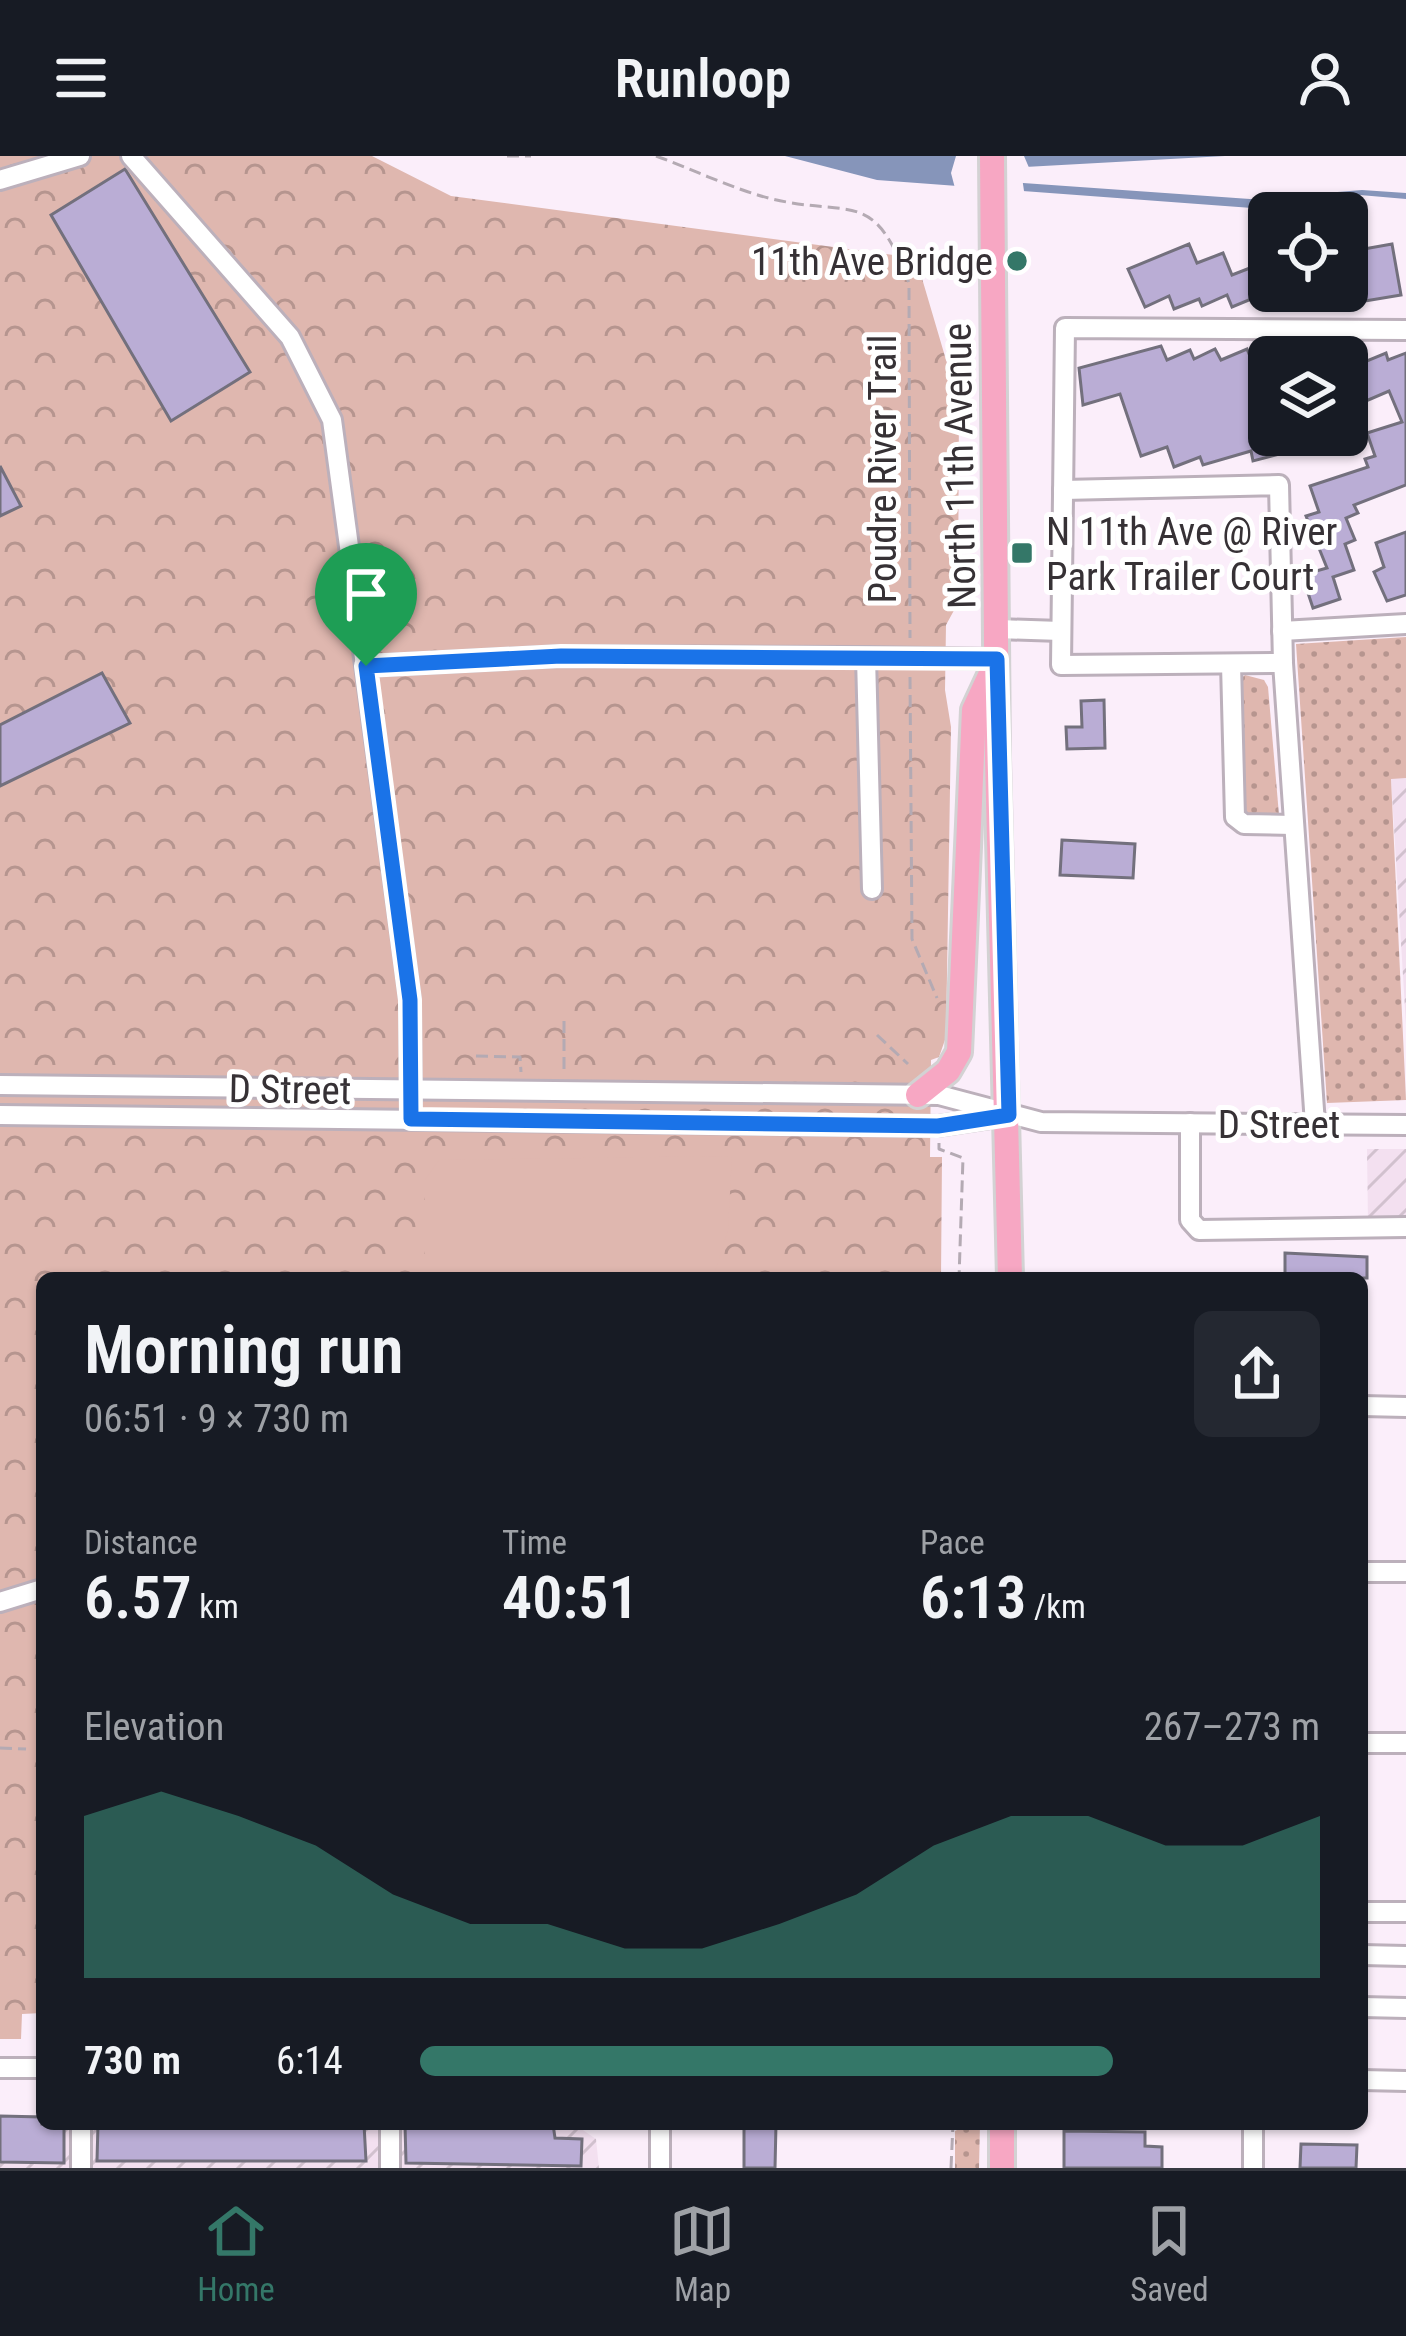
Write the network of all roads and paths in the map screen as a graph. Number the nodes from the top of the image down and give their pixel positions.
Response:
1 (80, 156) edge
2 (131, 156) edge
3 (507, 156) edge
4 (531, 156) edge
5 (656, 156) edge
6 (992, 156) edge
7 (0, 180) edge
8 (1406, 331) edge
9 (1064, 490) junction
10 (1406, 624) edge
11 (997, 629) junction
12 (1061, 631) junction
13 (1282, 631) junction
14 (866, 657) junction
15 (910, 657) junction
16 (997, 659) junction
17 (1283, 663) junction
18 (1231, 664) junction
19 (366, 666) junction
20 (1293, 825) junction
21 (872, 889) dead end
22 (943, 1008) dead end
23 (564, 1021) dead end
24 (877, 1035) dead end
25 (476, 1056) dead end
26 (908, 1064) dead end
27 (521, 1078) dead end
28 (564, 1078) dead end
29 (412, 1084) junction
30 (0, 1085) edge
31 (918, 1095) junction
32 (0, 1115) edge
33 (1009, 1115) junction
34 (411, 1119) junction
35 (1190, 1123) junction
36 (1315, 1124) junction
37 (1406, 1125) edge
38 (938, 1141) dead end
39 (1406, 1227) edge
40 (959, 1272) edge
41 (1010, 1272) edge
42 (1368, 1406) edge
43 (1406, 1406) edge
44 (1368, 1572) edge
45 (1406, 1572) edge
46 (36, 1590) edge
47 (0, 1602) edge
48 (1368, 1742) edge
49 (1406, 1743) edge
50 (0, 1748) edge
51 (26, 1749) dead end
52 (1368, 1912) edge
53 (1406, 1912) edge
54 (1368, 1955) edge
55 (1406, 1956) edge
56 (1368, 2007) edge
57 (1406, 2008) edge
58 (0, 2068) edge
59 (36, 2068) edge
60 (1368, 2080) edge
61 (1406, 2080) edge
62 (81, 2130) edge
63 (391, 2130) edge
64 (660, 2130) edge
65 (953, 2130) edge
66 (1002, 2130) edge
67 (1253, 2130) edge
68 (81, 2168) edge
69 (390, 2168) edge
70 (660, 2168) edge
71 (951, 2168) edge
72 (1002, 2168) edge
73 (1253, 2168) edge

1 - 7 street
2 - 19 street
3 - 4 path
5 - 15 path, Poudre River Trail
6 - 11 main road, North 11th Avenue
8 - 9 street
9 - 12 street
9 - 13 street
10 - 13 street
11 - 12 street
11 - 16 main road, North 11th Avenue
12 - 18 street
13 - 17 street
14 - 15 street
14 - 19 street
14 - 21 street
15 - 16 street
15 - 22 path, Poudre River Trail
16 - 31 main road
16 - 33 main road, North 11th Avenue
17 - 18 street
17 - 20 street
18 - 20 street
19 - 29 street
20 - 36 street
23 - 28 path
24 - 26 path
25 - 27 path
29 - 30 street, D Street
29 - 31 street, D Street
29 - 34 street
31 - 33 street, D Street
32 - 34 street, D Street
33 - 34 street, D Street
33 - 35 street, D Street
33 - 41 main road, North 11th Avenue
35 - 36 street, D Street
35 - 39 street
36 - 37 street, D Street
38 - 40 path
42 - 43 street
44 - 45 street
46 - 47 street
48 - 49 street
50 - 51 path
52 - 53 street
54 - 55 street
56 - 57 street
58 - 59 street
60 - 61 street
62 - 68 street
63 - 69 street
64 - 70 street
65 - 71 path
66 - 72 main road
67 - 73 street

